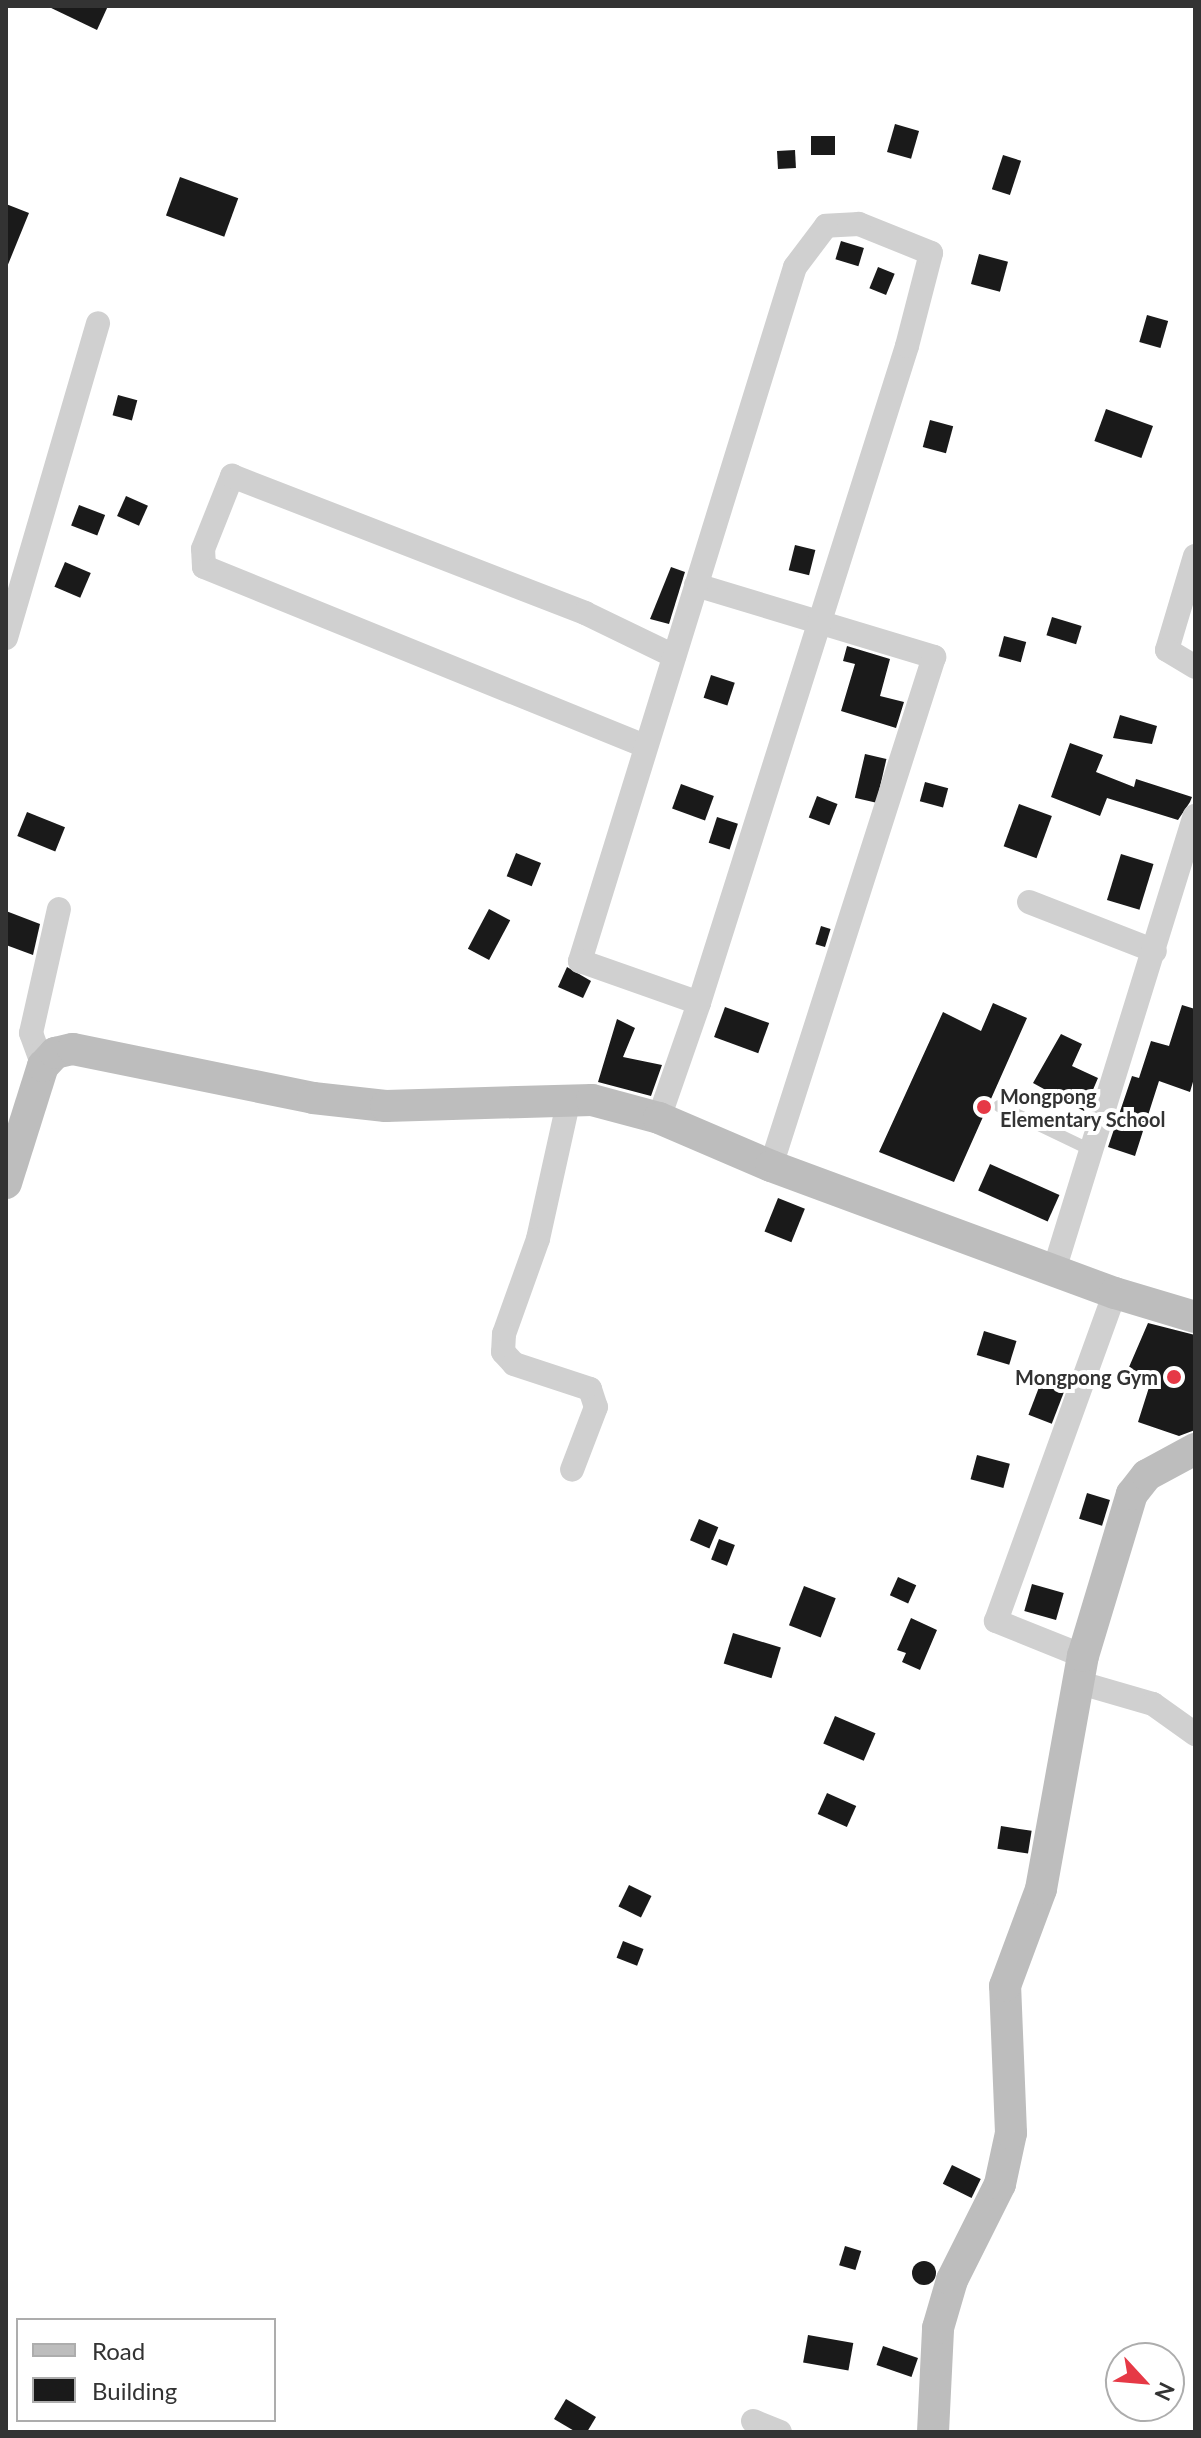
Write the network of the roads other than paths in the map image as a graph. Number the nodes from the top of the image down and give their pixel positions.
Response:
1 (98, 323) dead end
2 (1195, 556) edge
3 (696, 585) junction
4 (818, 619) junction
5 (6, 638) edge
6 (674, 656) junction
7 (1195, 667) edge
8 (645, 746) junction
9 (1195, 819) edge
10 (1029, 902) dead end
11 (59, 909) dead end
12 (1155, 951) junction
13 (699, 1003) junction
14 (43, 1066) junction
15 (569, 1099) junction
16 (999, 1106) dead end
17 (659, 1118) junction
18 (1091, 1150) junction
19 (771, 1166) junction
20 (7, 1178) edge
21 (1055, 1267) junction
22 (1115, 1293) junction
23 (1195, 1317) edge
24 (1195, 1449) edge
25 (572, 1470) dead end
26 (1080, 1669) junction
27 (1195, 1734) edge
28 (753, 2421) dead end
29 (780, 2432) edge
30 (933, 2432) edge

1 - 5 street
2 - 7 street
3 - 4 street
3 - 4 street
3 - 6 street
4 - 13 street
4 - 19 street
6 - 8 street
6 - 8 street
8 - 13 street
9 - 12 street
10 - 12 street
11 - 14 street
12 - 18 street
13 - 17 street
14 - 15 street
14 - 20 street
15 - 17 street
15 - 25 street
16 - 18 lane
17 - 19 street
18 - 21 street
19 - 21 street
21 - 22 street
22 - 23 street
22 - 26 street
24 - 26 street
26 - 27 street
26 - 30 street
28 - 29 street

